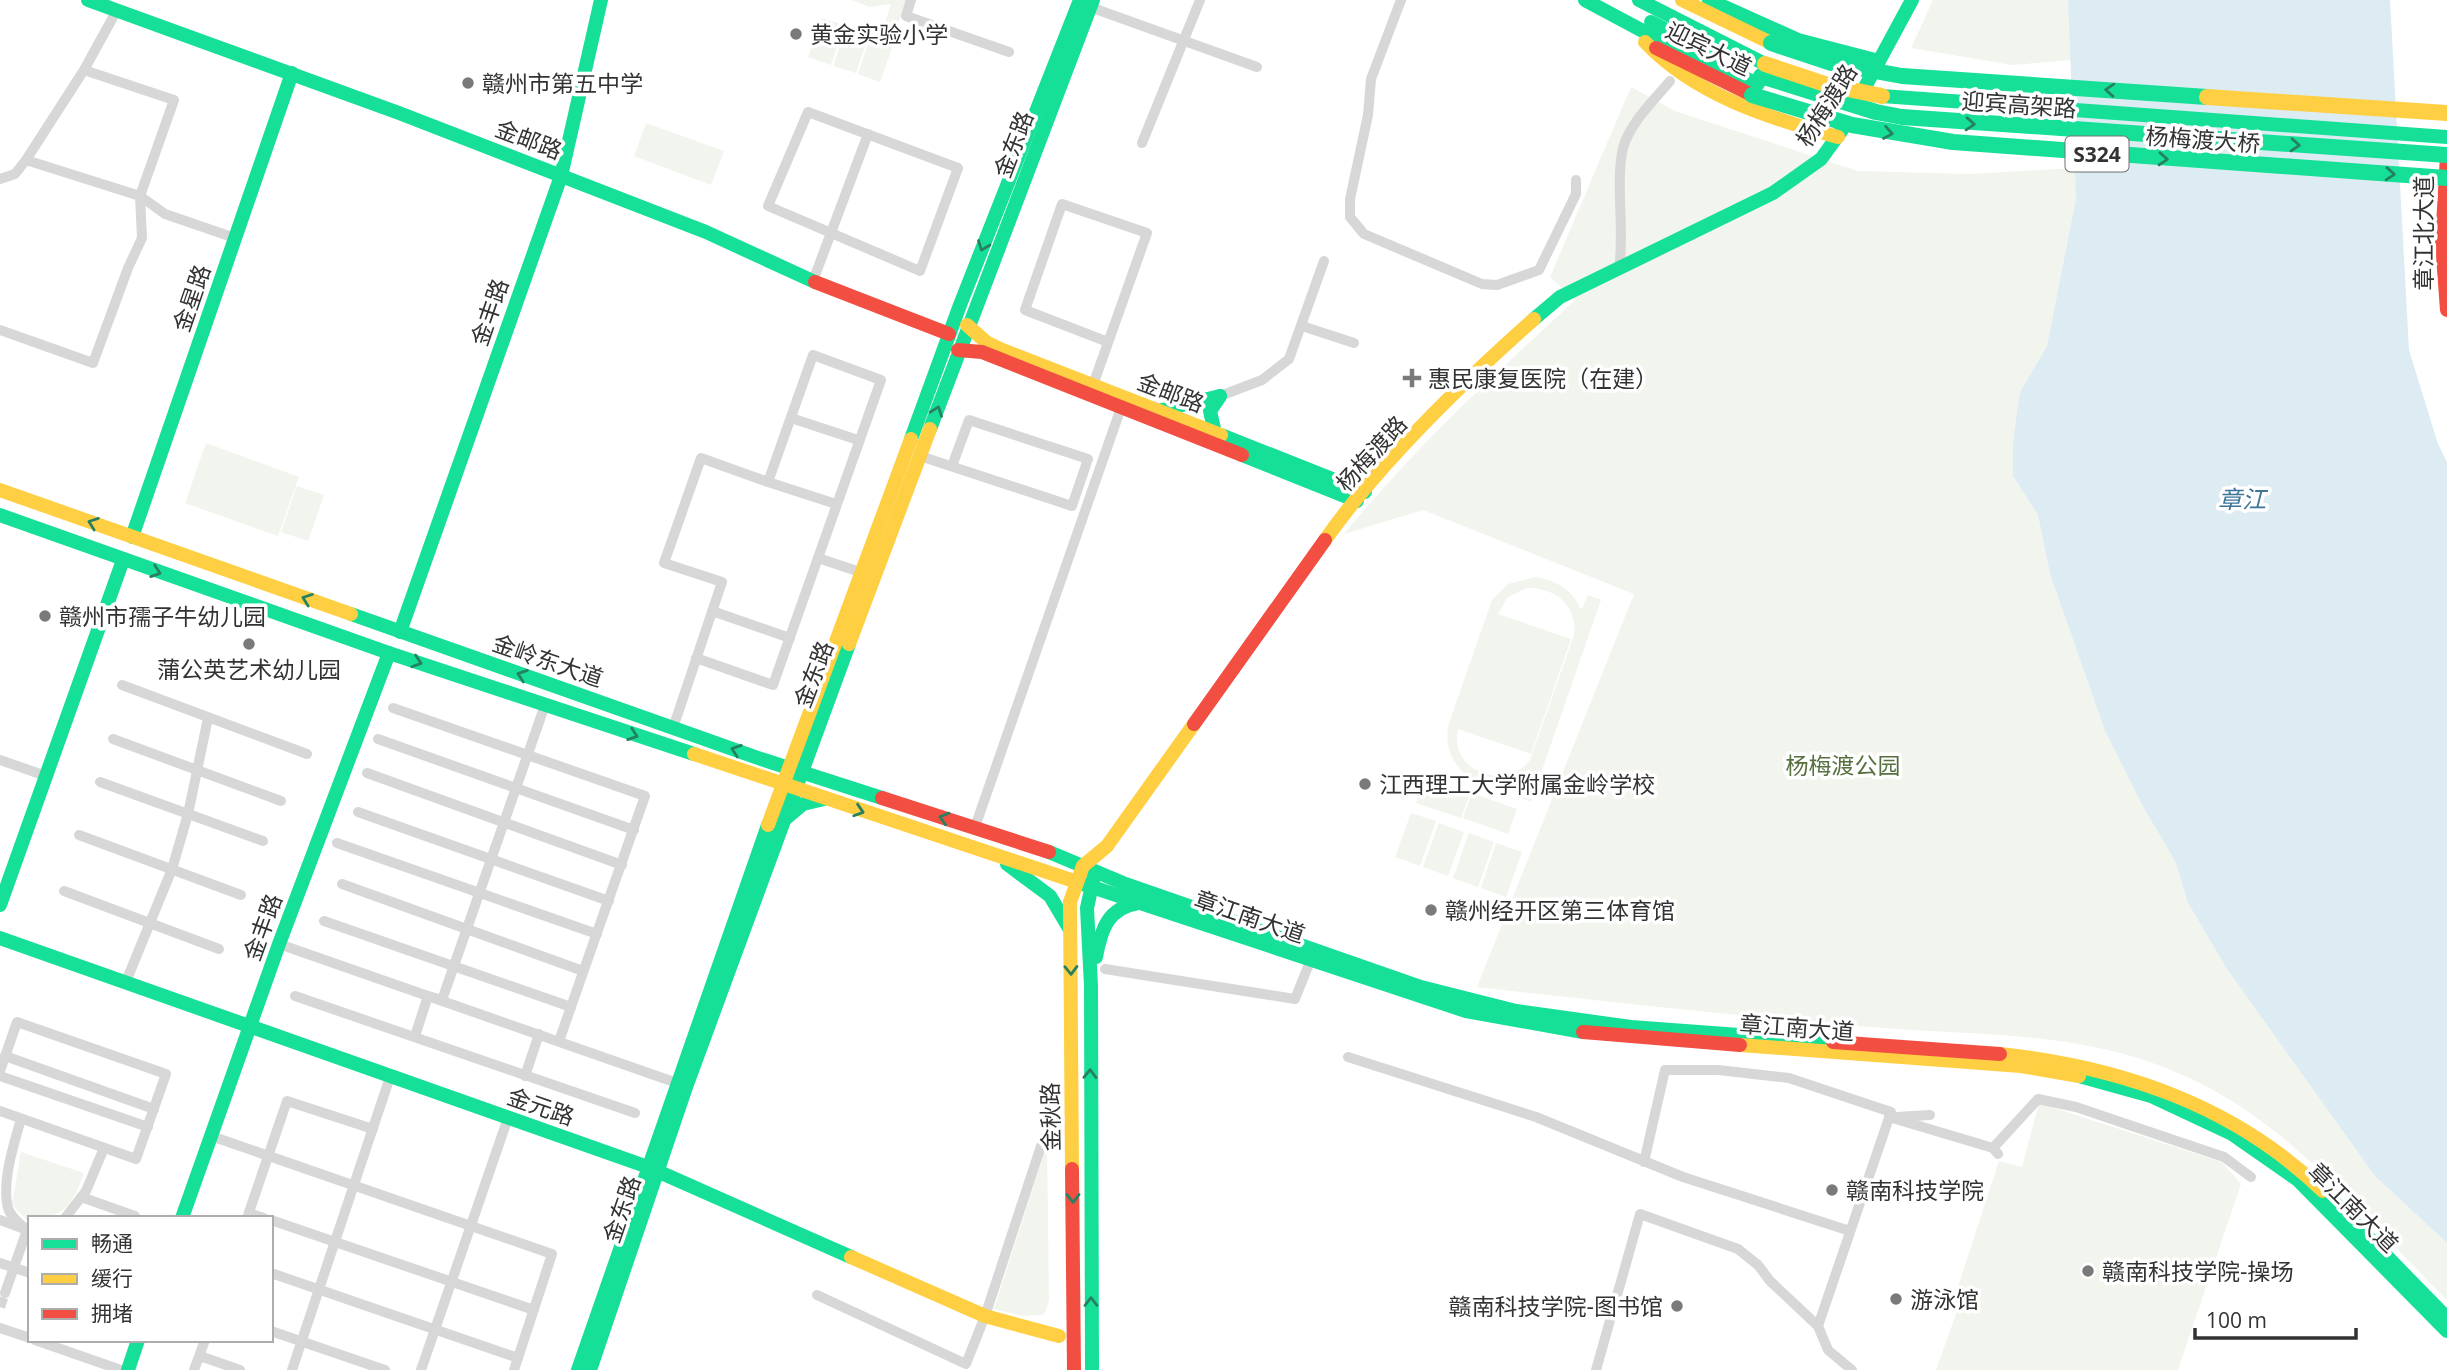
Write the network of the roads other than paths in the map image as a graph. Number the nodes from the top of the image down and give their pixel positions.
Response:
1 (88, 0) edge
2 (601, 0) edge
3 (911, 0) edge
4 (1200, 0) edge
5 (1401, 0) edge
6 (1572, 0) edge
7 (1585, 0) edge
8 (1611, 0) edge
9 (1665, 0) edge
10 (1682, 0) edge
11 (1709, 0) edge
12 (1912, 0) edge
13 (1082, 2) edge
14 (1641, 6) edge
15 (117, 10) junction
16 (1184, 40) junction
17 (1645, 42) junction
18 (1009, 52) dead end
19 (1879, 61) junction
20 (1257, 67) dead end
21 (84, 70) junction
22 (1763, 70) junction
23 (292, 73) junction
24 (1670, 81) dead end
25 (2447, 113) edge
26 (868, 134) junction
27 (1838, 137) junction
28 (2447, 137) edge
29 (1142, 143) dead end
30 (2447, 156) edge
31 (26, 160) junction
32 (561, 176) junction
33 (2447, 177) edge
34 (0, 179) edge
35 (1576, 180) dead end
36 (140, 196) junction
37 (831, 234) junction
38 (235, 238) junction
39 (1324, 261) dead end
40 (1619, 269) junction
41 (813, 281) junction
42 (2447, 310) edge
43 (967, 325) junction
44 (1302, 326) junction
45 (0, 330) edge
46 (949, 334) junction
47 (1108, 342) junction
48 (1354, 343) dead end
49 (958, 350) junction
50 (1093, 385) junction
51 (1220, 396) junction
52 (1123, 403) junction
53 (1158, 411) junction
54 (791, 418) junction
55 (1215, 433) junction
56 (858, 440) junction
57 (920, 456) junction
58 (952, 466) junction
59 (768, 482) junction
60 (0, 490) edge
61 (1361, 497) junction
62 (836, 504) junction
63 (0, 514) edge
64 (132, 537) junction
65 (818, 558) junction
66 (123, 560) junction
67 (863, 573) junction
68 (712, 611) junction
69 (400, 632) junction
70 (790, 638) junction
71 (389, 653) junction
72 (696, 658) junction
73 (122, 685) dead end
74 (545, 705) junction
75 (393, 708) dead end
76 (208, 718) junction
77 (673, 728) junction
78 (113, 739) dead end
79 (378, 739) dead end
80 (804, 742) junction
81 (307, 754) dead end
82 (527, 754) junction
83 (761, 759) junction
84 (0, 760) edge
85 (198, 770) junction
86 (794, 770) junction
87 (367, 773) dead end
88 (46, 776) junction
89 (753, 776) junction
90 (100, 782) dead end
91 (836, 785) junction
92 (788, 787) junction
93 (515, 789) junction
94 (825, 799) junction
95 (281, 801) dead end
96 (358, 812) dead end
97 (188, 814) junction
98 (777, 818) junction
99 (503, 824) junction
100 (975, 827) junction
101 (634, 830) junction
102 (79, 835) dead end
103 (263, 841) dead end
104 (337, 843) dead end
105 (988, 852) junction
106 (491, 860) junction
107 (622, 865) junction
108 (172, 869) junction
109 (1087, 875) junction
110 (342, 884) dead end
111 (64, 891) dead end
112 (479, 894) junction
113 (241, 895) dead end
114 (609, 901) junction
115 (1141, 903) junction
116 (0, 905) edge
117 (324, 921) dead end
118 (150, 923) junction
119 (466, 929) junction
120 (1070, 931) junction
121 (597, 934) junction
122 (0, 939) edge
123 (279, 944) junction
124 (219, 949) dead end
125 (1312, 955) junction
126 (454, 965) junction
127 (1105, 970) dead end
128 (583, 971) junction
129 (125, 984) junction
130 (1091, 986) junction
131 (295, 996) dead end
132 (428, 996) junction
133 (442, 1000) junction
134 (571, 1007) junction
135 (249, 1029) junction
136 (539, 1034) junction
137 (415, 1036) junction
138 (559, 1041) junction
139 (5, 1056) junction
140 (1348, 1057) dead end
141 (2067, 1067) junction
142 (0, 1071) edge
143 (0, 1076) edge
144 (525, 1076) junction
145 (390, 1077) junction
146 (677, 1083) junction
147 (154, 1109) junction
148 (0, 1111) edge
149 (635, 1114) dead end
150 (1930, 1115) dead end
151 (1889, 1117) junction
152 (21, 1118) junction
153 (508, 1118) junction
154 (148, 1127) junction
155 (373, 1129) junction
156 (211, 1136) junction
157 (1041, 1146) dead end
158 (104, 1148) junction
159 (268, 1156) junction
160 (1644, 1162) junction
161 (5, 1169) edge
162 (653, 1169) junction
163 (2251, 1177) dead end
164 (354, 1185) junction
165 (81, 1197) junction
166 (248, 1215) edge
167 (67, 1216) edge
168 (135, 1216) edge
169 (183, 1216) edge
170 (0, 1220) edge
171 (273, 1221) edge
172 (471, 1226) junction
173 (28, 1229) edge
174 (28, 1230) edge
175 (1850, 1231) junction
176 (28, 1233) edge
177 (335, 1242) junction
178 (0, 1263) edge
179 (14, 1268) junction
180 (28, 1272) edge
181 (273, 1274) edge
182 (451, 1282) junction
183 (319, 1289) junction
184 (5, 1293) dead end
185 (817, 1295) dead end
186 (534, 1310) junction
187 (985, 1316) junction
188 (2447, 1318) edge
189 (1818, 1326) junction
190 (0, 1328) edge
191 (435, 1329) junction
192 (273, 1332) edge
193 (2447, 1332) edge
194 (1059, 1336) dead end
195 (28, 1337) edge
196 (301, 1341) junction
197 (41, 1342) edge
198 (137, 1342) edge
199 (204, 1342) edge
200 (200, 1356) junction
201 (518, 1358) junction
202 (121, 1370) edge
203 (128, 1370) edge
204 (194, 1370) edge
205 (240, 1370) edge
206 (292, 1370) edge
207 (385, 1370) edge
208 (421, 1370) edge
209 (514, 1370) edge
210 (578, 1370) edge
211 (590, 1370) edge
212 (1074, 1370) edge
213 (1092, 1370) edge
214 (1596, 1370) edge
215 (1852, 1370) edge

1 - 15 main road, 金邮路
2 - 32 main road, 金丰路
3 - 18 street
4 - 16 street
5 - 35 street
6 - 17 main road, 迎宾大道 / S324
7 - 22 main road
8 - 14 main road, 迎宾高架路
9 - 22 main road
10 - 22 main road, 迎宾大道 / S324
11 - 19 main road
12 - 19 main road, 杨梅渡路
13 - 16 street
13 - 43 main road, 金东路
13 -> 46 main road, 金东路
14 - 22 main road, 迎宾高架路
15 - 21 street
15 - 23 main road, 金邮路
16 - 20 street
16 - 29 street
17 - 22 main road, 迎宾大道 / S324
17 - 27 main road
19 - 27 main road, 杨梅渡路
21 - 31 street
21 - 36 street
25 -> 22 main road, 杨梅渡大桥 / S324, bridge
22 - 28 main road, 迎宾高架路, bridge
22 -> 30 main road, 迎宾高架路, bridge
22 -> 33 main road, 杨梅渡大桥 / S324, bridge
23 - 32 main road, 金邮路
23 - 38 main road, 金星路
24 - 40 street
26 - 37 street
26 - 37 street
26 - 37 street
27 - 40 main road, 杨梅渡路
30 - 42 main road, 章江北大道
31 - 34 street
31 - 36 street
32 - 41 main road, 金邮路
32 - 69 main road, 金丰路
36 - 38 street
36 - 45 street
37 - 41 street
38 - 64 main road, 金星路
39 - 44 street
40 - 61 main road, 杨梅渡路
41 - 46 main road, 金邮路
43 - 49 main road, 金东路
43 - 50 main road, 金邮路
44 - 48 street
44 - 51 street
46 - 67 main road, 金东路
47 - 47 street
47 - 50 street
49 - 52 main road, 金邮路
57 -> 49 main road, 金东路
50 - 52 main road, 金邮路
51 - 53 main road
51 - 55 main road
52 - 53 main road, 金邮路
52 - 61 main road, 金邮路
52 - 100 street
53 - 55 main road, 金邮路
54 - 56 street
54 - 56 street
54 - 59 street
55 - 61 main road, 金邮路
56 - 62 street
57 - 58 street
57 - 80 main road, 金东路
58 - 58 street
59 - 62 street
59 - 68 street
64 -> 60 main road, 金岭东大道
61 - 109 main road, 杨梅渡路
62 - 65 street
63 - 66 main road, 金岭东大道
69 -> 64 main road, 金岭东大道
65 - 67 street
65 - 70 street
66 -> 71 main road, 金岭东大道
66 - 88 main road
67 - 80 main road, 金东路
68 - 70 street
68 - 72 street
77 -> 69 main road, 金岭东大道
70 - 72 street
71 -> 74 main road, 金岭东大道
71 - 123 main road, 金丰路
72 - 77 street
73 - 76 street
74 - 82 street
74 -> 89 main road, 金岭东大道
75 - 82 street
76 - 81 street
76 - 85 street
83 -> 77 main road, 金岭东大道
78 - 85 street
79 - 93 street
80 - 83 main road
80 - 86 main road, 金东路
80 - 91 main road
82 - 93 street
82 - 101 street
83 - 86 main road, 金岭东大道
84 - 88 street
85 - 95 street
85 - 97 street
86 - 91 main road, 金岭东大道
86 - 92 main road, 金东路
87 - 99 street
88 - 116 main road
89 - 92 main road, 金岭东大道
89 - 98 main road
90 - 97 street
100 -> 91 main road, 金岭东大道
92 - 94 main road, 金岭东大道
92 - 98 main road, 金东路
93 - 99 street
93 - 101 street
94 - 98 main road
94 -> 105 main road, 金岭东大道
96 - 106 street
97 - 103 street
97 - 108 street
98 - 146 main road, 金东路
98 - 162 main road, 金东路
99 - 106 street
99 - 107 street
100 - 109 main road, 金岭东大道
101 - 107 street
102 - 108 street
104 - 112 street
105 - 109 main road, 金岭东大道
105 - 120 main road
106 - 112 street
106 - 114 street
107 - 114 street
108 - 113 street
108 - 118 street
109 - 115 main road, 章江南大道
109 - 120 main road, 金秋路
109 - 125 main road, 章江南大道
109 - 130 main road, 金秋路
110 - 119 street
111 - 118 street
112 - 119 street
112 - 121 street
114 - 121 street
115 - 125 main road, 章江南大道
115 - 130 main road
117 - 126 street
118 - 124 street
118 - 129 street
119 - 126 street
119 - 128 street
120 -> 212 main road, 金秋路
121 - 128 street
122 - 129 main road, 金元路
123 - 132 street
123 - 135 main road, 金丰路
125 - 127 street
125 - 141 main road, 章江南大道
126 - 133 street
126 - 134 street
128 - 134 street
129 - 135 main road, 金元路
213 -> 130 main road, 金秋路
131 - 137 street
132 - 133 street
132 - 137 street
133 - 136 street
134 - 138 street
135 - 145 main road, 金元路
135 - 156 main road, 金丰路
136 - 138 street
136 - 144 street
137 - 144 street
138 - 146 street
139 - 142 street
139 - 147 street
139 - 147 street
140 - 160 street
141 - 188 main road, 章江南大道
141 - 193 main road, 章江南大道
143 - 154 street
144 - 149 street
145 - 153 main road, 金元路
145 - 155 street
146 - 162 main road, 金东路
147 - 154 street
148 - 152 street
150 - 151 street
151 - 160 street
151 - 163 street
151 - 175 street
152 - 158 street
152 - 161 street
153 - 162 main road, 金元路
153 - 172 street
154 - 158 street
155 - 159 street
155 - 164 street
156 - 159 street
156 - 169 main road, 金丰路
157 - 187 street
158 - 165 street
159 - 164 street
159 - 166 street
160 - 175 street
161 - 173 street
162 - 187 main road, 金元路
162 - 210 main road, 金东路
162 - 211 main road, 金东路
164 - 172 street
164 - 177 street
165 - 167 street
165 - 168 street
170 - 174 street
171 - 177 street
172 - 182 street
172 - 186 street
175 - 189 street
176 - 179 street
177 - 182 street
177 - 183 street
178 - 179 street
179 - 180 street
179 - 184 street
181 - 183 street
182 - 186 street
182 - 191 street
183 - 191 street
183 - 196 street
185 - 187 street
186 - 201 street
187 - 194 main road, 金元路
189 - 214 street
189 - 215 street
190 - 195 street
191 - 201 street
191 - 208 street
192 - 196 street
196 - 206 street
196 - 207 street
197 - 202 street
198 - 203 main road
199 - 200 street
200 - 204 street
200 - 205 street
201 - 209 street

